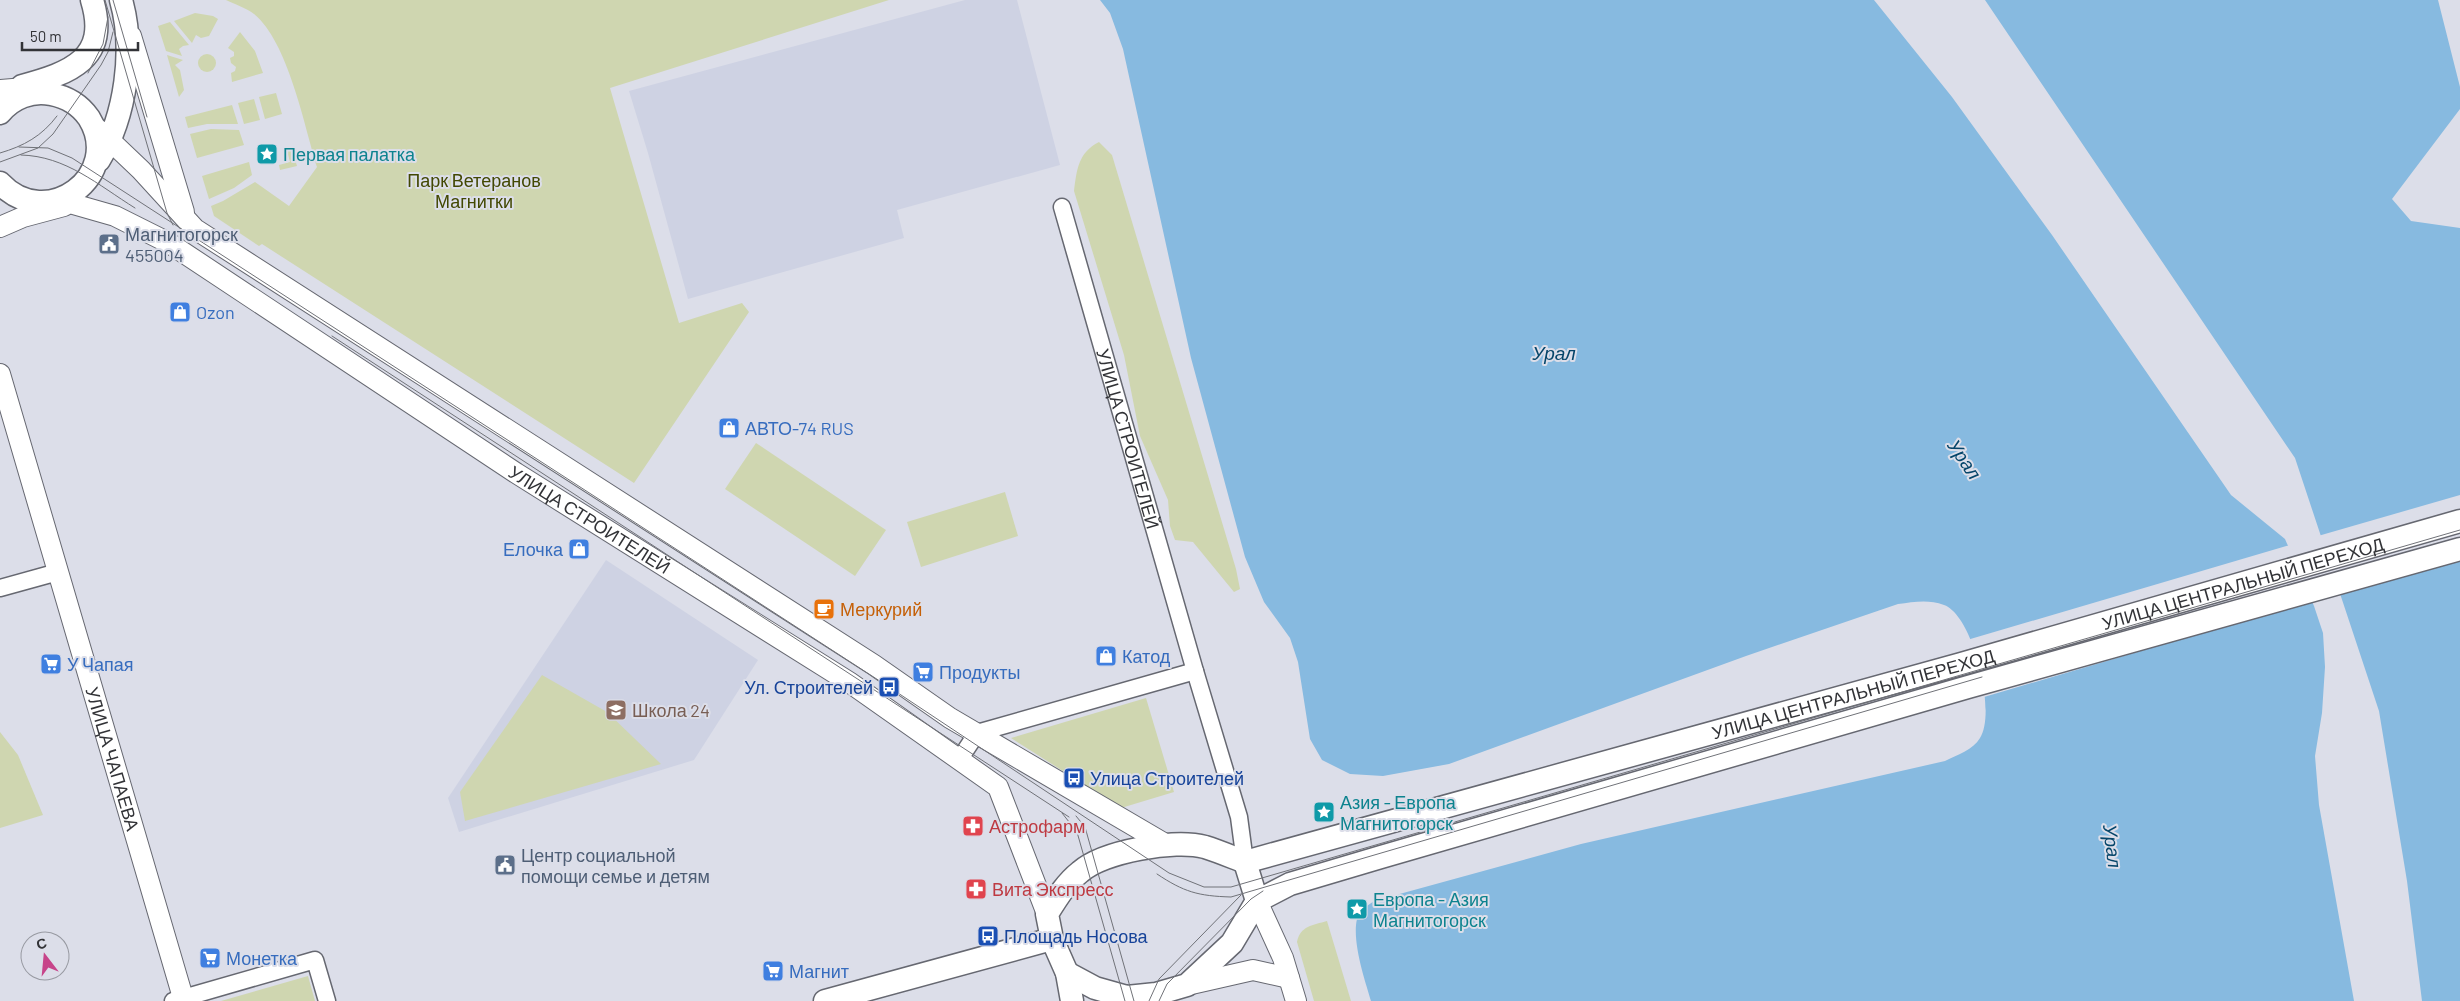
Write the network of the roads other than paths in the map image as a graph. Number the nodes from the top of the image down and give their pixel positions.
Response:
1 (92, 0) edge
2 (124, 10) edge
3 (15, 93) edge
4 (0, 113) edge
5 (92, 123) junction
6 (109, 139) junction
7 (93, 169) junction
8 (0, 183) edge
9 (50, 202) junction
10 (85, 206) junction
11 (1062, 207) dead end
12 (187, 223) junction
13 (1, 226) edge
14 (0, 374) edge
15 (2460, 521) edge
16 (2460, 549) edge
17 (58, 572) junction
18 (0, 588) edge
19 (1195, 671) junction
20 (977, 733) junction
21 (960, 760) junction
22 (1165, 844) junction
23 (1245, 862) junction
24 (1257, 901) junction
25 (1047, 914) junction
26 (1052, 938) junction
27 (1067, 973) junction
28 (1289, 978) junction
29 (1183, 993) edge
30 (180, 1000) edge
31 (327, 1001) edge
32 (825, 1001) edge
33 (1072, 1001) edge
34 (1296, 1001) edge

1 - 3 main road
2 - 6 main road
2 - 12 street
3 - 4 main road
3 - 5 main road
5 - 6 street, УЛИЦА СТРОИТЕЛЕЙ
5 - 7 main road
6 - 7 main road
6 - 12 street, УЛИЦА СТРОИТЕЛЕЙ
7 - 9 main road
8 - 9 main road
9 - 10 street, УЛИЦА СТРОИТЕЛЕЙ
9 - 13 street
10 - 13 street
10 - 21 street, УЛИЦА СТРОИТЕЛЕЙ
11 - 19 street, УЛИЦА СТРОИТЕЛЕЙ
12 - 20 street, УЛИЦА СТРОИТЕЛЕЙ
14 - 17 street, УЛИЦА ЧАПАЕВА
15 - 23 main road, УЛИЦА ЦЕНТРАЛЬНЫЙ ПЕРЕХОД
16 - 24 main road, УЛИЦА ЦЕНТРАЛЬНЫЙ ПЕРЕХОД
17 - 18 street
17 - 30 street, УЛИЦА ЧАПАЕВА
19 - 20 street
19 - 23 street, УЛИЦА СТРОИТЕЛЕЙ
20 - 21 street
20 - 22 street, УЛИЦА СТРОИТЕЛЕЙ
21 - 25 street, УЛИЦА СТРОИТЕЛЕЙ
22 - 23 main road
22 - 25 main road
23 - 24 main road
24 - 28 street
24 - 29 main road
25 - 26 main road
26 - 27 main road
26 - 32 main road
27 - 29 main road
27 - 33 main road
28 - 29 street
28 - 34 street
30 - 31 street

